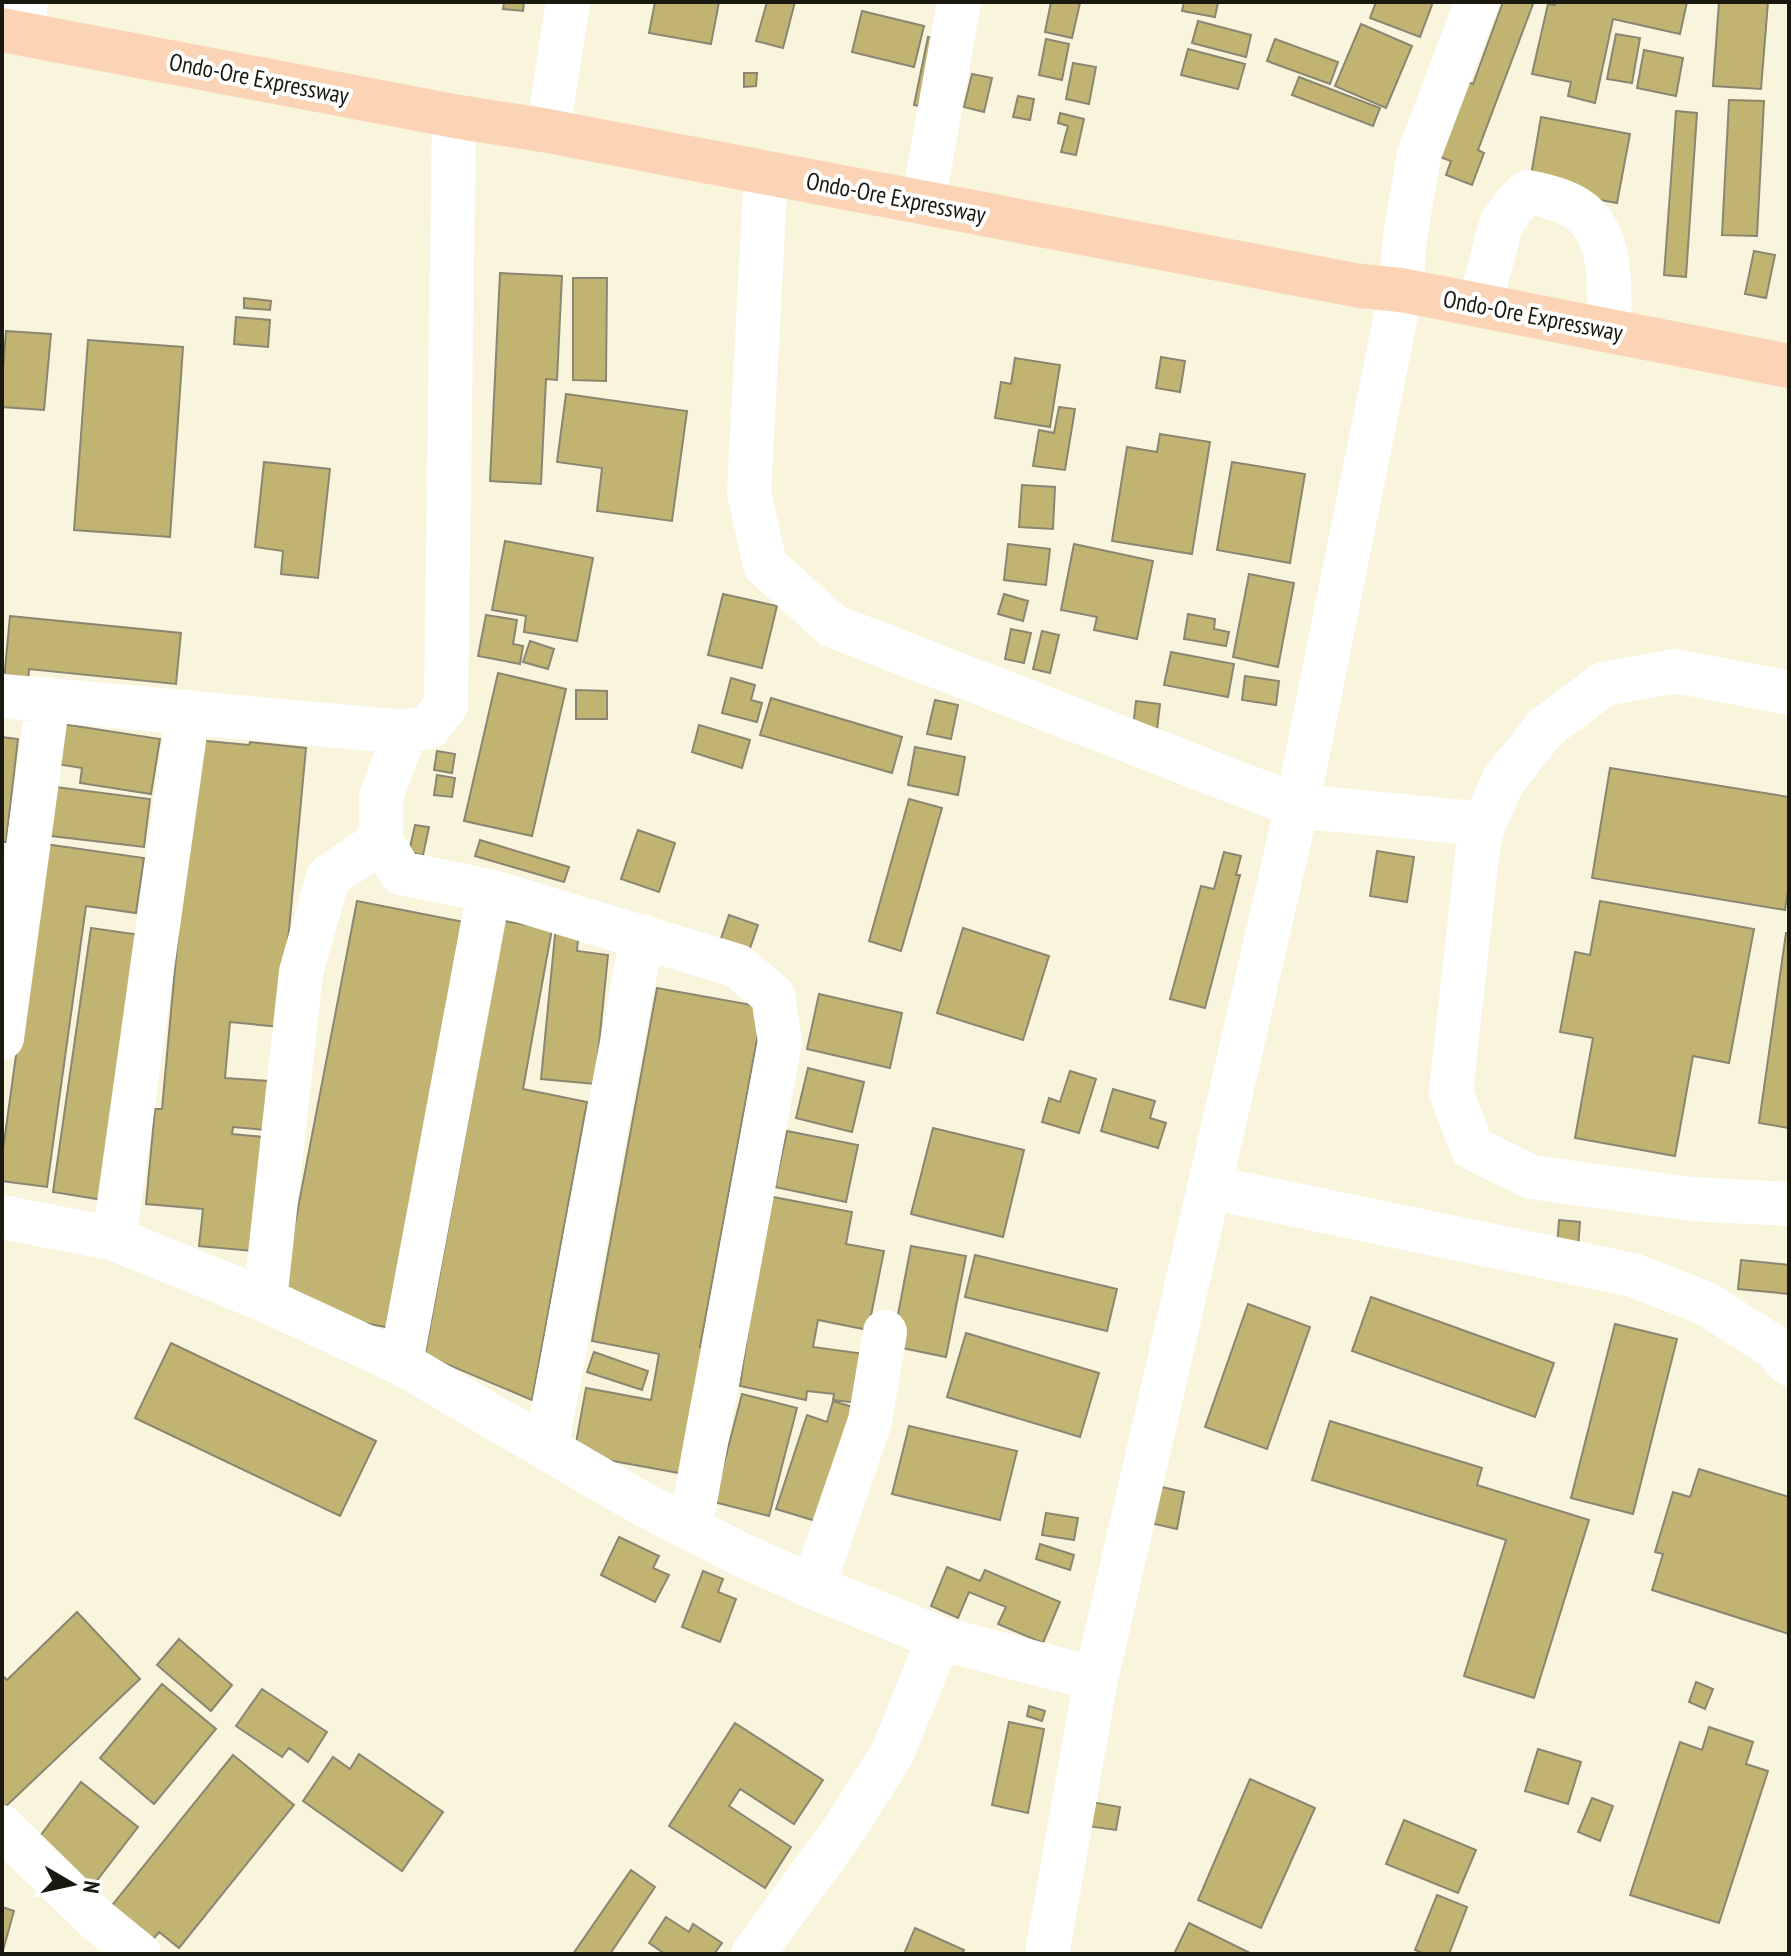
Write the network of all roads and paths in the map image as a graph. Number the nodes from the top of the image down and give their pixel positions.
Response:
1 (568, 2) edge
2 (959, 2) edge
3 (1477, 2) edge
4 (17, 22) edge
5 (454, 116) junction
6 (548, 131) junction
7 (766, 174) junction
8 (923, 203) junction
9 (1401, 290) junction
10 (1480, 305) junction
11 (1609, 331) junction
12 (1789, 366) edge
13 (1789, 693) edge
14 (2, 696) edge
15 (48, 700) junction
16 (188, 712) junction
17 (405, 732) junction
18 (1297, 806) junction
19 (1484, 824) junction
20 (381, 841) junction
21 (489, 891) junction
22 (642, 936) junction
23 (2, 1038) edge
24 (1209, 1187) junction
25 (1789, 1204) edge
26 (2, 1217) edge
27 (114, 1239) junction
28 (265, 1300) junction
29 (885, 1332) dead end
30 (401, 1363) junction
31 (1789, 1364) edge
32 (546, 1448) junction
33 (690, 1528) junction
34 (813, 1587) junction
35 (939, 1638) junction
36 (1096, 1679) junction
37 (2, 1827) edge
38 (139, 1954) edge
39 (753, 1954) edge
40 (1047, 1954) edge

1 - 6 street
2 - 8 street
3 - 9 street
4 - 5 main road, Ondo-Ore Expressway
5 - 6 main road, Ondo-Ore Expressway
5 - 17 street
6 - 7 main road, Ondo-Ore Expressway
7 - 8 main road, Ondo-Ore Expressway
7 - 18 street
8 - 9 main road, Ondo-Ore Expressway
9 - 10 main road, Ondo-Ore Expressway
9 - 18 street
10 - 11 main road, Ondo-Ore Expressway
10 - 11 street
11 - 12 main road, Ondo-Ore Expressway
13 - 19 street
14 - 15 street
15 - 16 street
15 - 23 street
16 - 17 street
16 - 27 street
17 - 20 street
18 - 19 street
18 - 24 street
19 - 25 street
20 - 21 street
20 - 28 street
21 - 22 street
21 - 30 street
22 - 32 street
22 - 33 street
24 - 31 street
24 - 36 street
26 - 27 street
27 - 28 street
28 - 30 street
29 - 34 street
30 - 32 street
32 - 33 street
33 - 34 street
34 - 35 street
35 - 36 street
35 - 39 street
36 - 40 street
37 - 38 street

